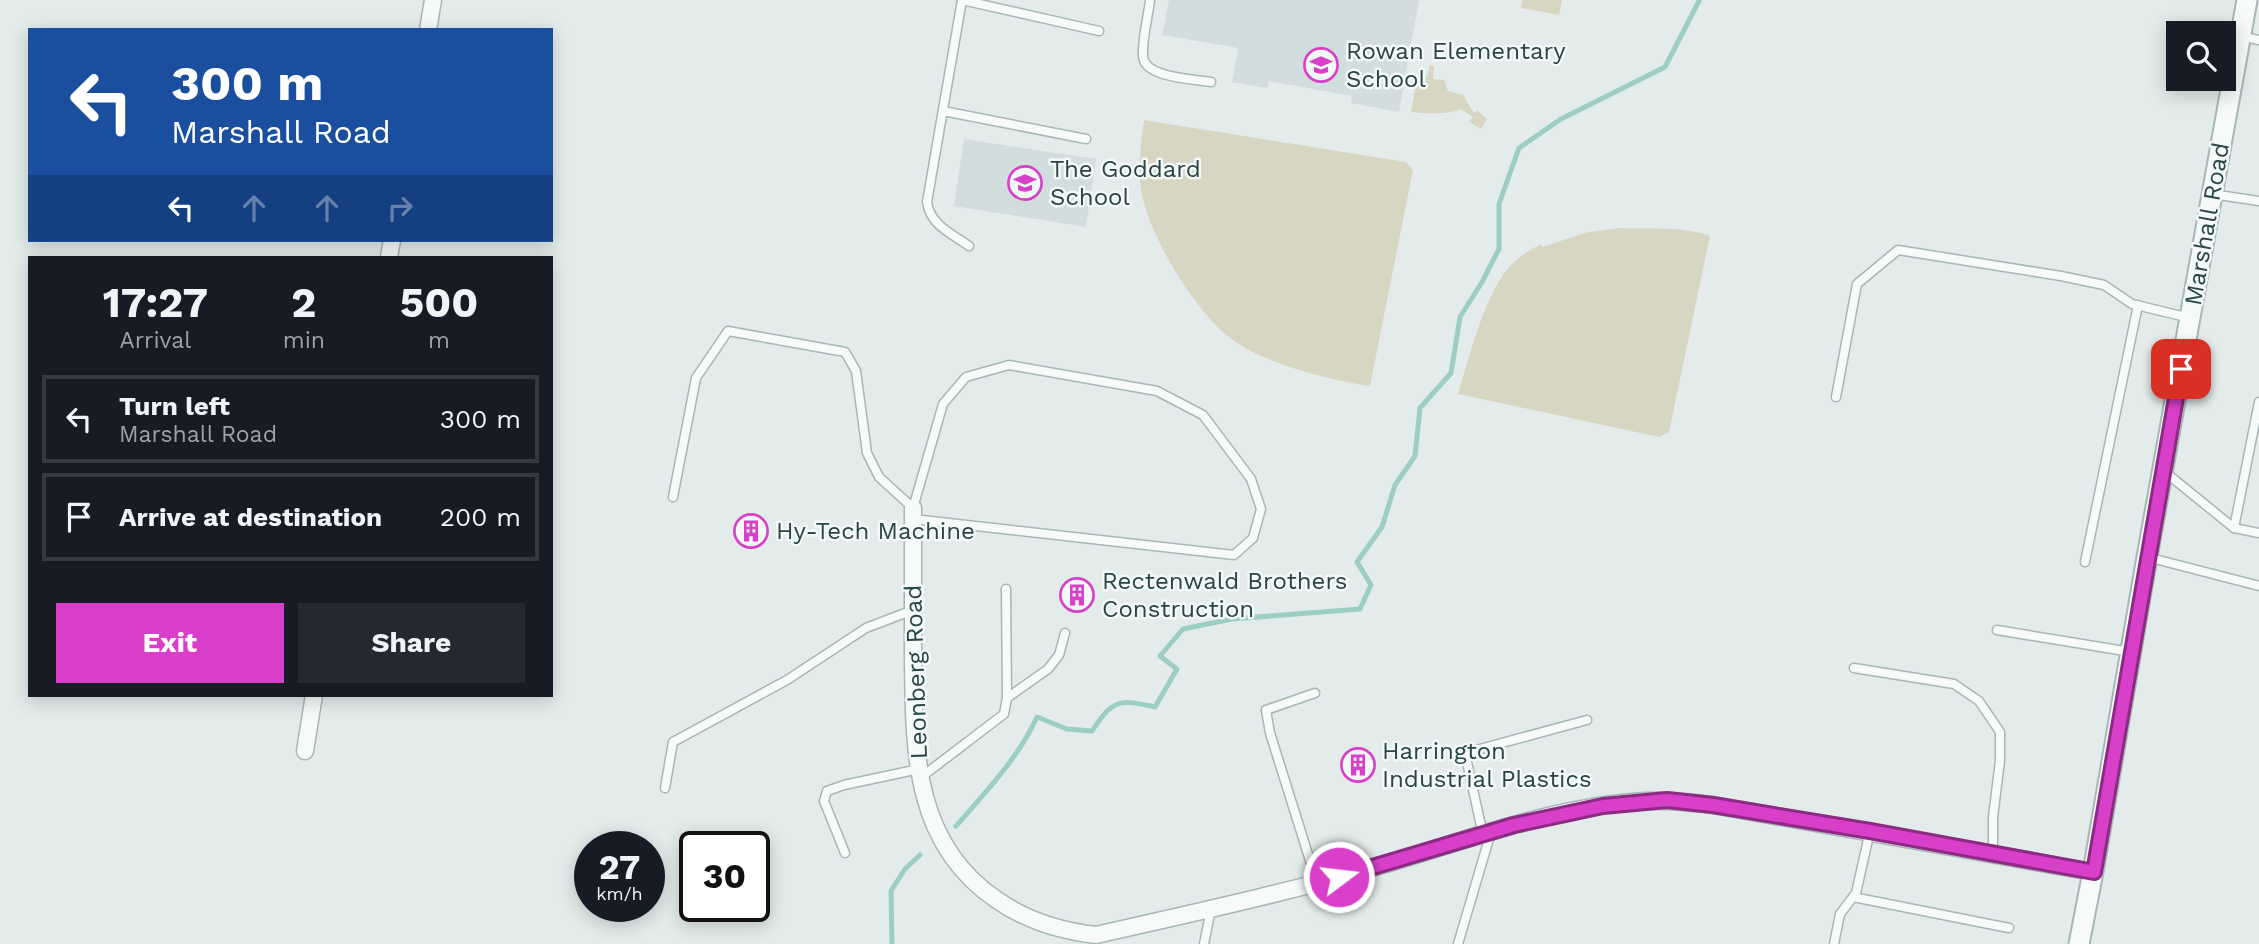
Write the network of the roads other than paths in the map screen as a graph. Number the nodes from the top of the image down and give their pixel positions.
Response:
1 (433, 0) edge
2 (962, 0) edge
3 (1150, 0) edge
4 (2247, 0) edge
5 (428, 28) edge
6 (1099, 31) dead end
7 (2250, 38) edge
8 (1211, 82) dead end
9 (943, 111) junction
10 (1086, 139) dead end
11 (2212, 194) junction
12 (2259, 201) edge
13 (969, 246) dead end
14 (2138, 306) junction
15 (2190, 318) junction
16 (1836, 397) dead end
17 (2259, 402) edge
18 (2163, 471) junction
19 (673, 497) dead end
20 (913, 514) junction
21 (2234, 528) junction
22 (2259, 533) edge
23 (2147, 557) junction
24 (2085, 562) dead end
25 (2259, 586) edge
26 (1006, 589) dead end
27 (913, 610) junction
28 (1997, 630) dead end
29 (1065, 633) dead end
30 (2131, 652) junction
31 (1854, 668) dead end
32 (1315, 693) dead end
33 (314, 697) edge
34 (1007, 698) junction
35 (1587, 720) dead end
36 (305, 751) dead end
37 (920, 774) junction
38 (666, 788) dead end
39 (1870, 831) junction
40 (1487, 833) junction
41 (845, 853) dead end
42 (1993, 853) junction
43 (2094, 872) junction
44 (1317, 883) junction
45 (1853, 897) junction
46 (1211, 909) junction
47 (2009, 928) dead end
48 (1204, 944) edge
49 (1458, 944) edge
50 (1834, 944) edge
51 (2078, 944) edge

1 - 5 street
2 - 6 lane
2 - 9 lane
3 - 8 lane
4 - 7 street, Marshall Road
7 - 11 street, Marshall Road
9 - 10 lane
9 - 13 lane
11 - 12 lane
11 - 15 street, Marshall Road
14 - 15 lane
14 - 16 lane
14 - 24 lane
15 - 18 street, Marshall Road
17 - 21 lane
18 - 21 lane
18 - 23 street, Marshall Road
19 - 20 lane
20 - 20 lane
20 - 27 street, Leonberg Road
21 - 22 lane
23 - 25 lane
23 - 30 street, Marshall Road
26 - 34 lane
27 - 37 street, Leonberg Road
27 - 38 lane
28 - 30 lane
29 - 34 lane
30 - 43 street, Marshall Road
31 - 42 lane
32 - 44 lane
33 - 36 street
34 - 37 lane
35 - 40 lane
37 - 41 lane
37 - 46 street, Leonberg Road
39 - 40 street, Leonberg Road
39 - 42 street, Leonberg Road
39 - 45 lane
40 - 44 street, Leonberg Road
40 - 49 lane
42 - 43 street, Leonberg Road
43 - 51 street, Marshall Road
44 - 46 street, Leonberg Road
45 - 47 lane
45 - 50 lane
46 - 48 lane

